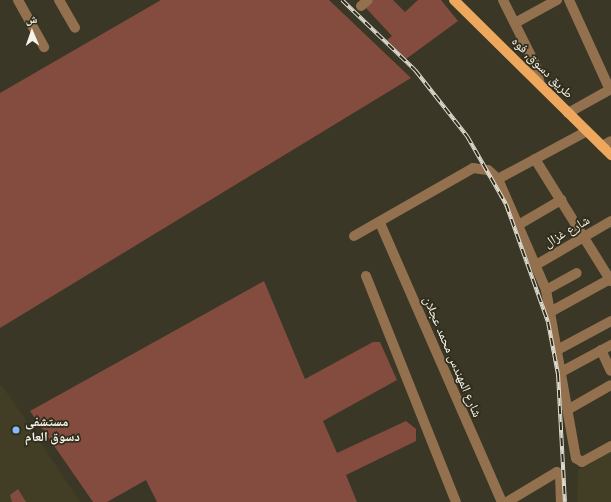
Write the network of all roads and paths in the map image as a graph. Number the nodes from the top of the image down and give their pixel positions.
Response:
1 (18, 0) edge
2 (59, 0) edge
3 (454, 0) edge
4 (504, 0) edge
5 (557, 0) edge
6 (569, 0) edge
7 (515, 23) junction
8 (75, 28) dead end
9 (44, 47) dead end
10 (540, 85) junction
11 (610, 90) edge
12 (568, 113) junction
13 (587, 131) junction
14 (606, 144) edge
15 (611, 155) edge
16 (536, 159) junction
17 (498, 179) junction
18 (561, 200) junction
19 (611, 221) edge
20 (380, 223) junction
21 (520, 224) junction
22 (354, 236) dead end
23 (584, 237) junction
24 (536, 265) junction
25 (577, 273) dead end
26 (366, 276) dead end
27 (610, 280) edge
28 (546, 290) junction
29 (552, 311) junction
30 (611, 321) edge
31 (611, 345) edge
32 (559, 349) junction
33 (601, 350) junction
34 (563, 371) junction
35 (611, 371) edge
36 (611, 385) edge
37 (569, 409) junction
38 (611, 446) edge
39 (456, 502) edge
40 (502, 502) edge
41 (507, 502) edge
42 (561, 502) edge

1 - 9 street
2 - 8 street
3 - 10 main road, طريق دسوق, فوه
4 - 7 street
5 - 7 street
6 - 11 street
7 - 10 street
10 - 12 main road, طريق دسوق, فوه
11 - 12 street
12 - 13 main road, طريق دسوق, فوه
13 - 14 main road, طريق دسوق, فوه
13 - 16 street
14 - 15 main road, طريق دسوق, فوه
16 - 17 street
16 - 18 street
17 - 20 street
17 - 21 street
18 - 21 street
18 - 23 street
19 - 23 street, شارع غزال
20 - 22 street
20 - 40 street, شارع المهندس محمد عجلان
21 - 24 street
23 - 24 street, شارع غزال
23 - 27 street
24 - 28 street
25 - 28 street
26 - 39 street
27 - 29 street
28 - 29 street
29 - 32 street
30 - 32 street
31 - 33 street
32 - 34 street
33 - 34 street
33 - 35 street
34 - 37 street
36 - 37 street
37 - 38 street
41 - 42 street

